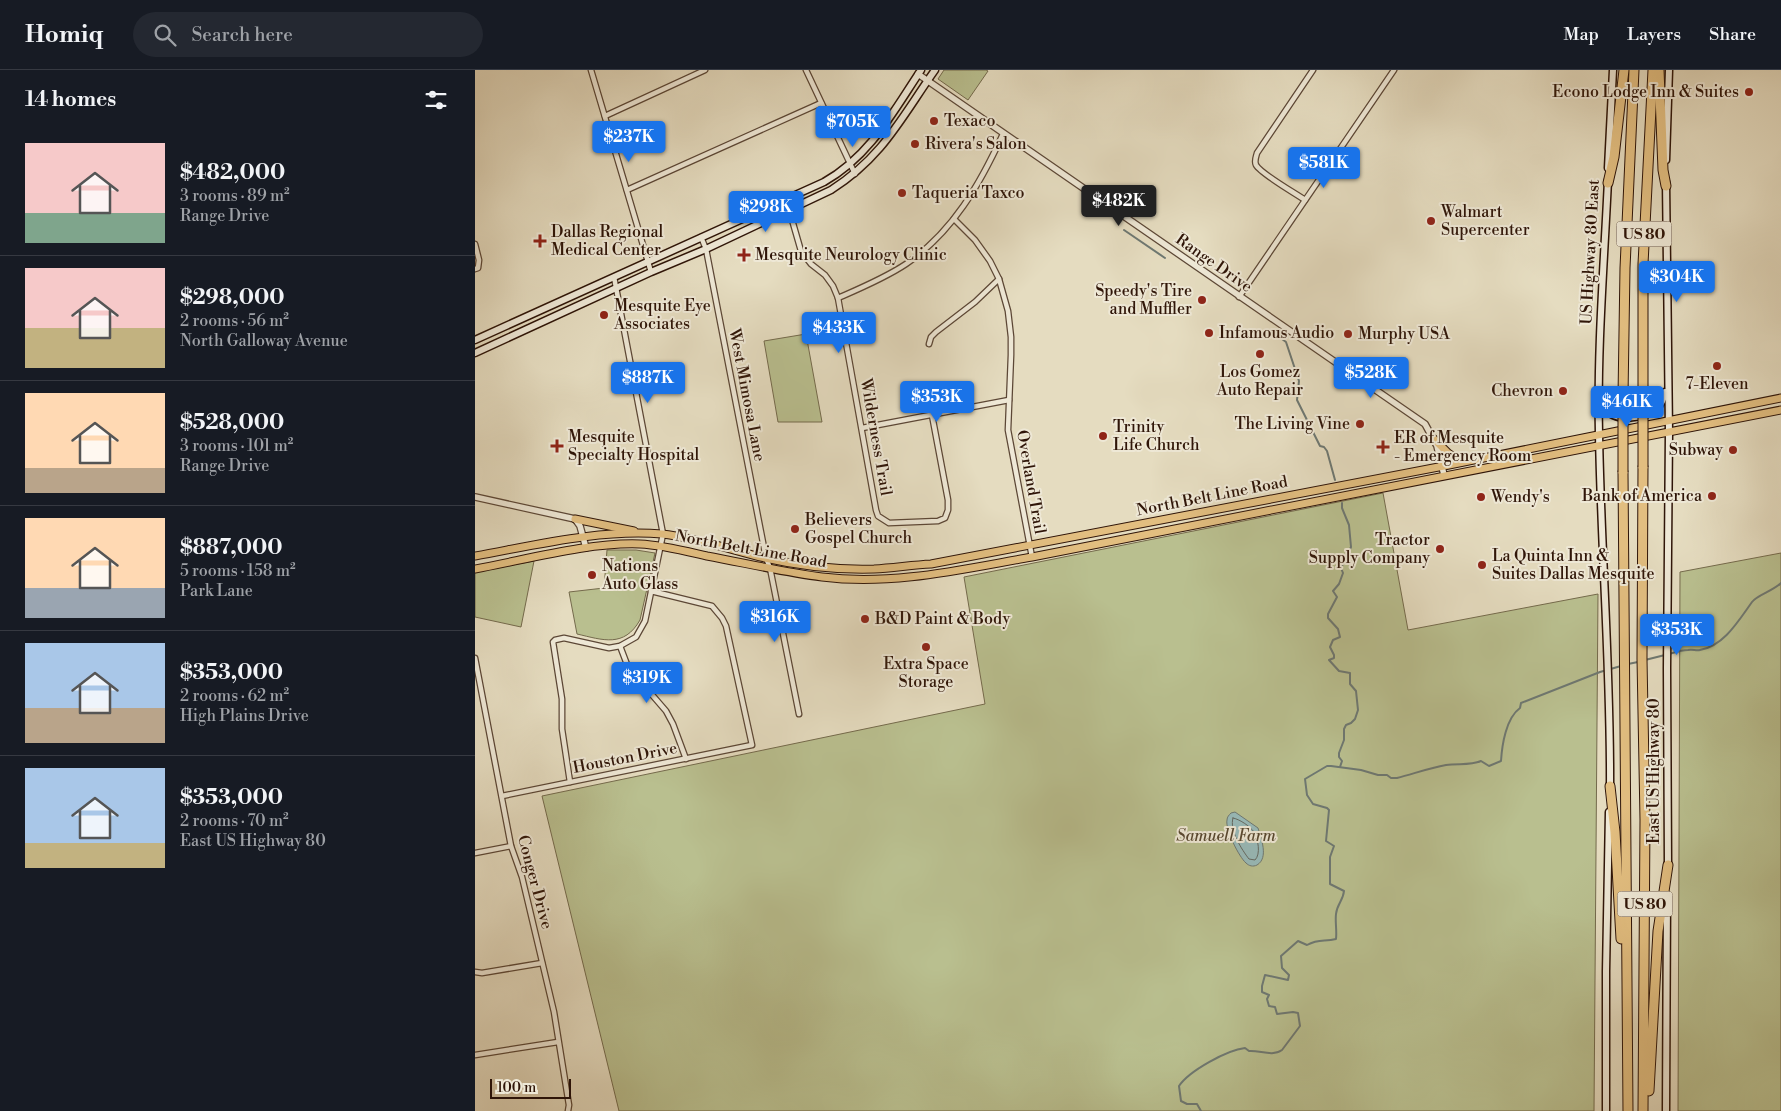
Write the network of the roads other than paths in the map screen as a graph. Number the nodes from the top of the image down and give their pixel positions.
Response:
1 (591, 70) edge
2 (705, 70) edge
3 (806, 70) edge
4 (935, 70) edge
5 (1313, 70) edge
6 (1394, 70) edge
7 (1613, 70) edge
8 (1624, 70) edge
9 (1634, 70) edge
10 (1653, 70) edge
11 (1659, 70) edge
12 (1669, 70) edge
13 (920, 72) edge
14 (927, 81) junction
15 (821, 102) junction
16 (605, 116) junction
17 (1003, 134) junction
18 (850, 165) junction
19 (855, 174) junction
20 (1608, 183) junction
21 (1666, 186) junction
22 (627, 190) junction
23 (786, 199) junction
24 (1305, 200) junction
25 (789, 211) junction
26 (955, 219) junction
27 (701, 237) junction
28 (475, 244) edge
29 (706, 249) junction
30 (648, 261) junction
31 (475, 270) edge
32 (651, 272) junction
33 (614, 277) junction
34 (999, 279) junction
35 (616, 288) junction
36 (583, 291) junction
37 (1239, 297) junction
38 (838, 298) junction
39 (587, 302) junction
40 (475, 340) edge
41 (929, 344) dead end
42 (475, 353) edge
43 (1598, 378) junction
44 (1667, 386) junction
45 (1781, 398) edge
46 (1009, 400) junction
47 (1781, 410) edge
48 (932, 415) junction
49 (1668, 421) junction
50 (862, 428) junction
51 (1669, 432) junction
52 (1599, 435) junction
53 (1434, 439) junction
54 (1599, 445) junction
55 (1515, 452) junction
56 (1516, 461) junction
57 (1461, 462) junction
58 (1441, 466) junction
59 (1444, 475) junction
60 (475, 497) edge
61 (1246, 504) junction
62 (1249, 514) junction
63 (575, 519) junction
64 (647, 534) junction
65 (663, 534) junction
66 (584, 537) junction
67 (1029, 546) junction
68 (661, 547) junction
69 (586, 548) junction
70 (475, 556) edge
71 (1032, 557) junction
72 (766, 558) junction
73 (770, 568) junction
74 (475, 569) edge
75 (651, 591) junction
76 (620, 646) junction
77 (475, 658) edge
78 (799, 714) dead end
79 (686, 759) junction
80 (570, 782) junction
81 (1610, 786) junction
82 (502, 796) junction
83 (511, 846) junction
84 (475, 853) edge
85 (1668, 865) junction
86 (543, 963) junction
87 (475, 972) edge
88 (558, 1042) junction
89 (475, 1055) edge
90 (1628, 1066) junction
91 (568, 1111) edge
92 (1606, 1111) edge
93 (1628, 1111) edge
94 (1643, 1111) edge
95 (1648, 1111) edge
96 (1666, 1111) edge

1 - 16 street
2 - 16 street
3 - 15 street
4 - 14 main road
5 - 24 street
6 - 24 street
7 - 20 main road, US Highway 80 East
8 - 20 highway
9 - 90 highway, US 80, bridge
10 - 94 highway, US 80, bridge
11 - 21 highway
12 - 21 main road
13 - 14 street, Range Drive
13 - 18 main road
14 - 17 street, Range Drive
14 - 19 main road
15 - 18 street
15 - 22 street
16 - 22 street
17 - 26 street
17 - 37 street, Range Drive
18 - 19 street
18 - 23 main road
19 - 25 main road
20 - 43 main road, US Highway 80 East
21 - 44 main road
22 - 30 street
23 - 25 street, Wilderness Trail
23 - 27 main road
24 - 37 street
25 - 29 main road
25 - 38 street, Wilderness Trail
26 - 34 street, Overland Trail
26 - 38 street
27 - 29 street, West Mimosa Lane
27 - 30 main road
28 - 31 street
29 - 32 main road
29 - 72 street, West Mimosa Lane
30 - 32 street
30 - 33 main road
32 - 35 main road
33 - 35 street
33 - 36 main road
34 - 41 street
34 - 46 street, Overland Trail
35 - 39 main road
35 - 65 street
36 - 39 main road
36 - 40 main road
37 - 53 street, Range Drive
38 - 50 street, Wilderness Trail
39 - 42 main road
43 - 44 main road
43 - 52 main road, US Highway 80 East
44 - 49 main road
45 - 49 main road, North Belt Line Road
46 - 48 street
46 - 67 street, Overland Trail
47 - 51 main road, North Belt Line Road
48 - 50 street
48 - 50 street, Wilderness Trail
49 - 51 main road
49 - 52 main road, North Belt Line Road
51 - 54 main road, North Belt Line Road
51 - 85 main road, East US Highway 80
52 - 54 main road
52 - 55 main road, North Belt Line Road
53 - 57 main road
53 - 58 street, Range Drive
54 - 56 main road, North Belt Line Road
54 - 81 main road
55 - 56 main road
55 - 57 main road, North Belt Line Road
56 - 59 main road, North Belt Line Road
57 - 58 main road, North Belt Line Road
58 - 59 street, Range Drive
58 - 61 main road, North Belt Line Road
59 - 62 main road, North Belt Line Road
60 - 63 street
61 - 62 main road
61 - 67 main road, North Belt Line Road
62 - 71 main road, North Belt Line Road
63 - 64 main road
63 - 66 street
64 - 65 main road, North Belt Line Road
64 - 66 main road
65 - 68 street
65 - 72 main road, North Belt Line Road
66 - 69 street
66 - 70 main road
67 - 71 street, Overland Trail
67 - 72 main road, North Belt Line Road
68 - 69 main road, North Belt Line Road
68 - 73 main road, North Belt Line Road
68 - 75 street
69 - 74 main road, North Belt Line Road
71 - 73 main road, North Belt Line Road
72 - 73 street, West Mimosa Lane
73 - 78 street, West Mimosa Lane
75 - 76 street
75 - 79 street, Houston Drive
76 - 79 street
76 - 80 street
77 - 82 street, Conger Drive
79 - 80 street, Houston Drive
80 - 82 street, Houston Drive
81 - 90 highway
81 - 92 main road
82 - 83 street, Conger Drive
83 - 84 street
83 - 86 street, Conger Drive
85 - 95 highway
85 - 96 main road, East US Highway 80
86 - 87 street
86 - 88 street, Conger Drive
88 - 89 street
88 - 91 street, Conger Drive
90 - 93 highway, US 80

